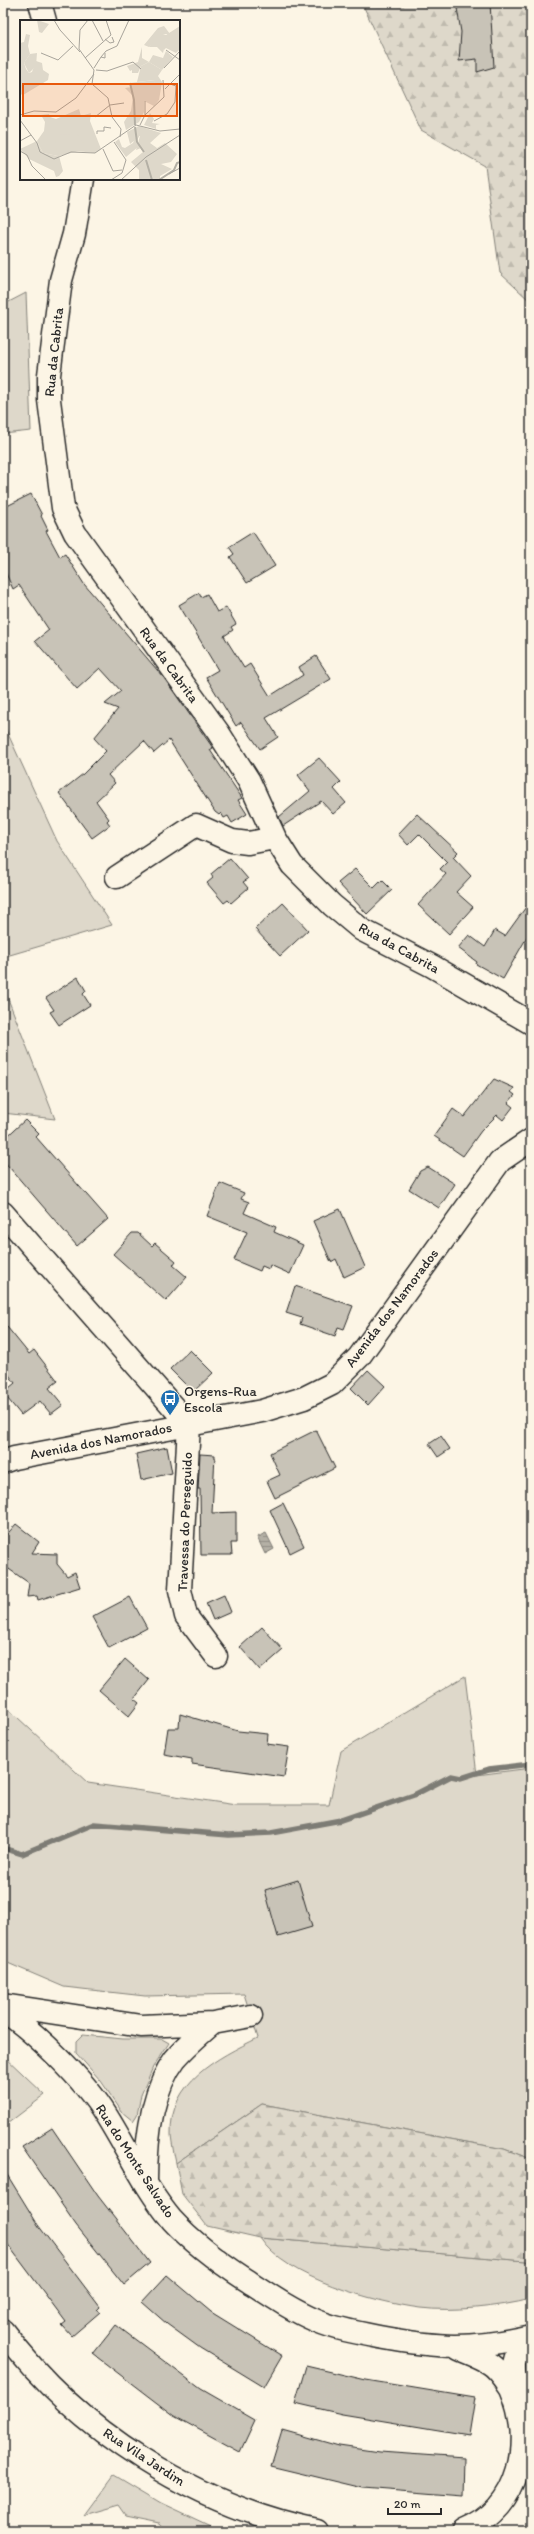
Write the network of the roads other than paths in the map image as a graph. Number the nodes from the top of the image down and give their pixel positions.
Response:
1 (40, 3) edge
2 (45, 20) edge
3 (82, 180) edge
4 (275, 838) junction
5 (117, 877) dead end
6 (531, 1023) edge
7 (531, 1140) edge
8 (3, 1213) edge
9 (189, 1425) junction
10 (3, 1462) edge
11 (216, 1656) dead end
12 (3, 2005) edge
13 (3, 2010) edge
14 (251, 2016) dead end
15 (213, 2023) junction
16 (146, 2182) junction
17 (3, 2331) edge
18 (531, 2337) edge
19 (456, 2347) junction
20 (525, 2407) edge
21 (318, 2531) edge
22 (464, 2531) edge

1 - 2 street
3 - 4 street, Rua da Cabrita
4 - 5 street
4 - 6 street, Rua da Cabrita
7 - 9 street, Avenida dos Namorados
8 - 9 street
9 - 10 street, Avenida dos Namorados
9 - 11 street, Travessa do Perseguido
12 - 15 street
13 - 16 street, Rua do Monte Salvado
14 - 15 street
15 - 16 street
16 - 19 street, Rua do Monte Salvado
17 - 21 street, Rua Vila Jardim
18 - 19 street, Rua do Monte Salvado
18 - 20 street
19 - 20 street
20 - 22 street

